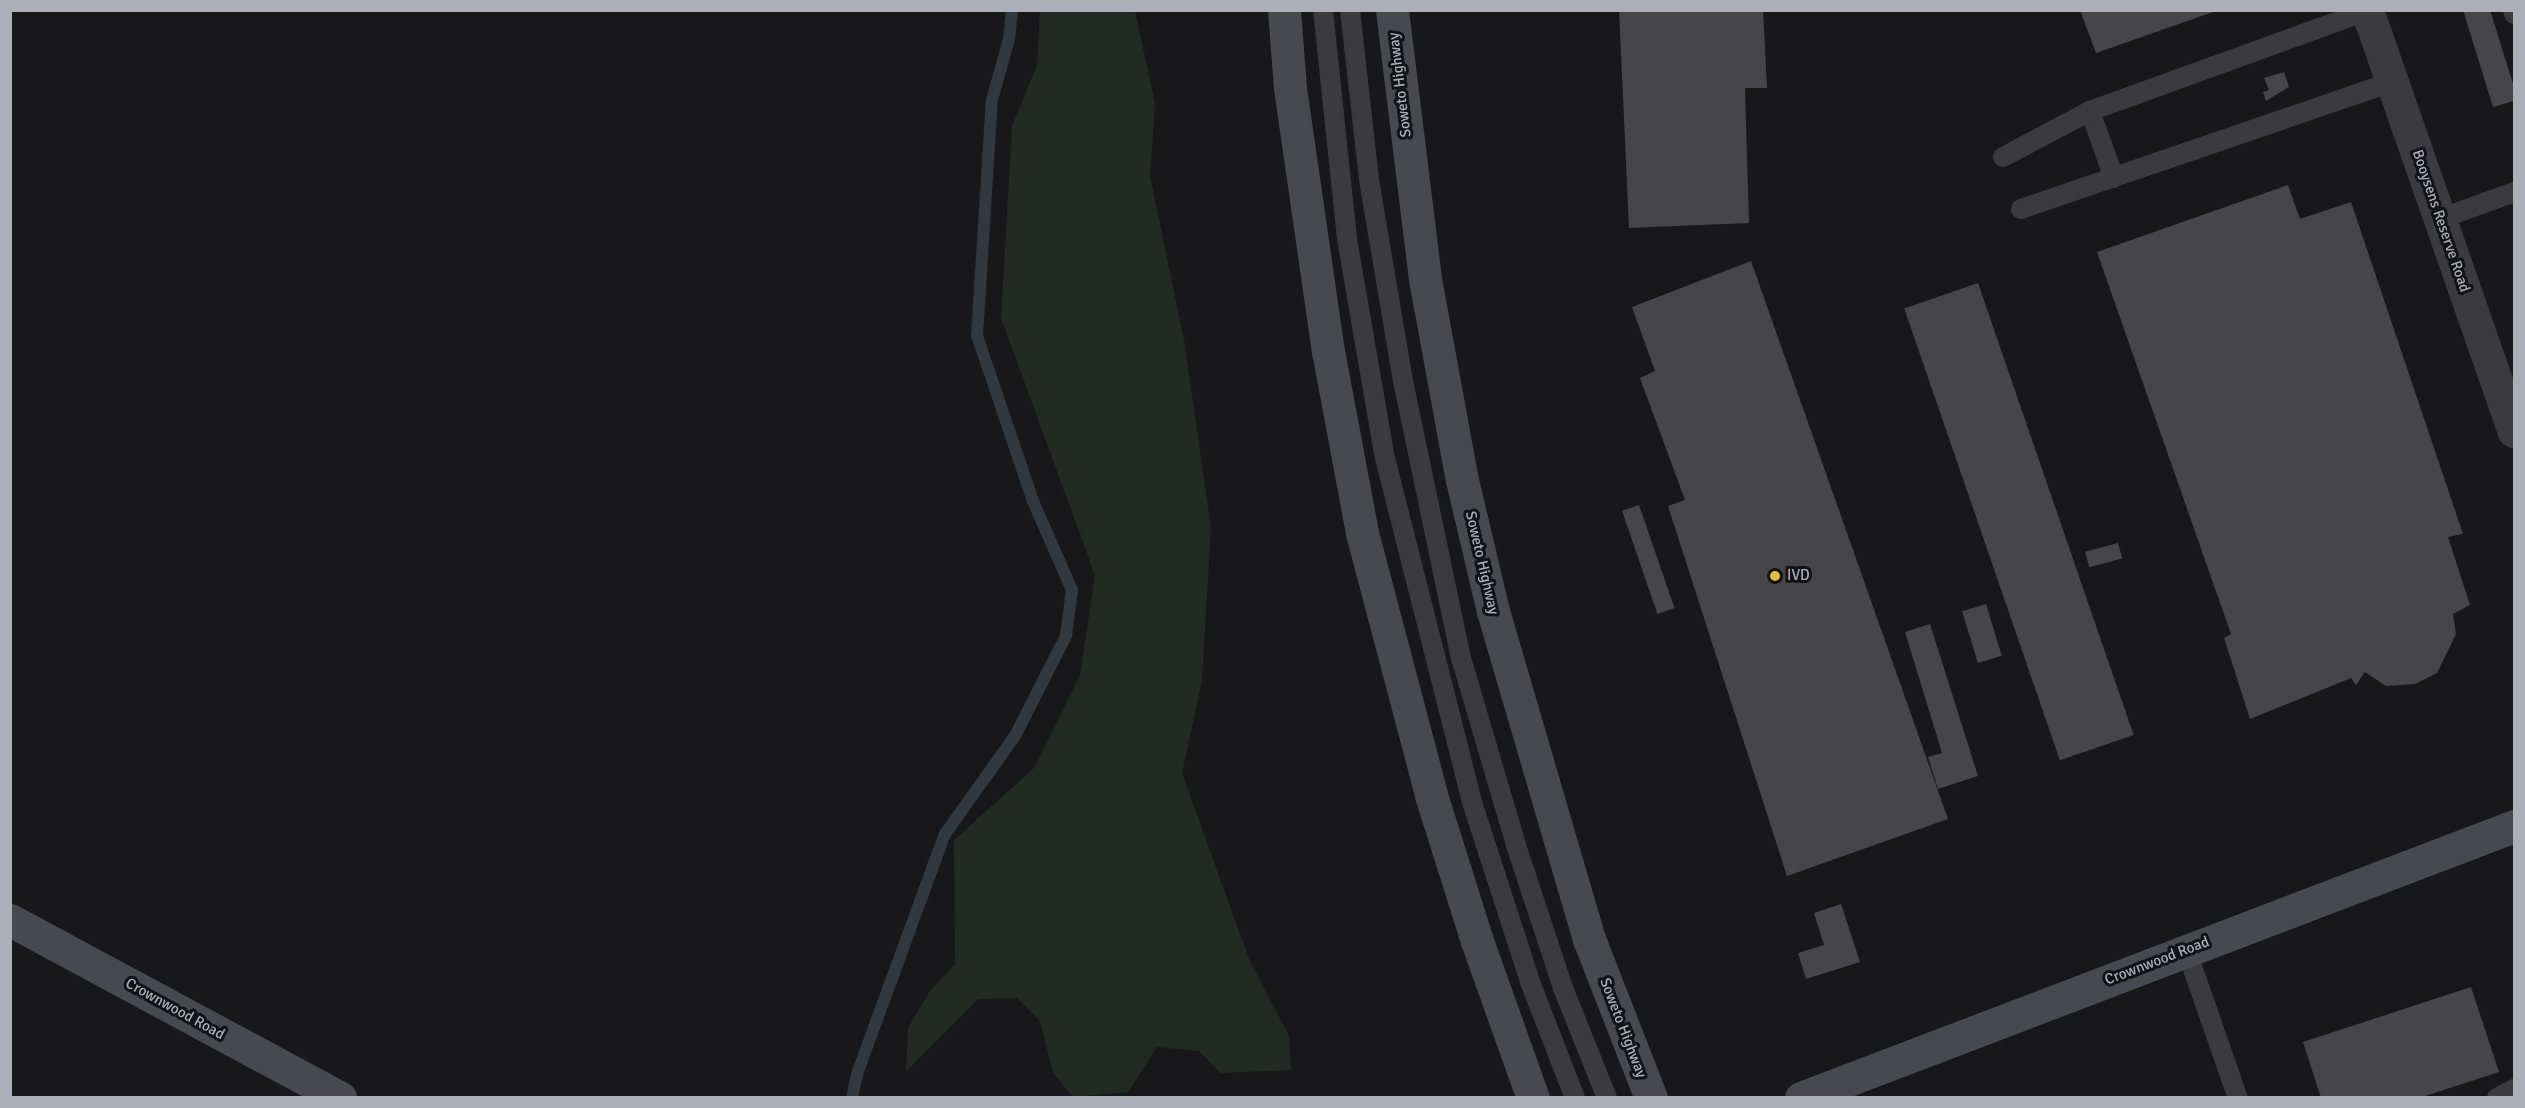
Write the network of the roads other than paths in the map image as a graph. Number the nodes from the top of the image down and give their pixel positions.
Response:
1 (1284, 10) edge
2 (1323, 10) edge
3 (1350, 10) edge
4 (1392, 10) edge
5 (2367, 11) edge
6 (2392, 82) junction
7 (2090, 111) junction
8 (2002, 157) dead end
9 (2114, 177) junction
10 (2514, 192) edge
11 (2021, 209) dead end
12 (2440, 219) junction
13 (2514, 431) edge
14 (2514, 826) edge
15 (10, 920) edge
16 (2186, 949) junction
17 (2514, 1089) edge
18 (1572, 1091) edge
19 (1532, 1095) edge
20 (340, 1098) edge
21 (1607, 1098) edge
22 (1650, 1098) edge
23 (1800, 1098) edge
24 (2238, 1098) edge
25 (2497, 1098) edge

1 - 19 main road
2 - 18 lane
3 - 21 lane
4 - 22 main road, Soweto Highway
5 - 6 street, Booysens Reserve Road
5 - 7 lane
6 - 9 lane
6 - 12 street, Booysens Reserve Road
7 - 8 lane
7 - 9 lane
9 - 11 lane
10 - 12 lane
12 - 13 street, Booysens Reserve Road
14 - 16 main road, Crownwood Road
15 - 20 main road, Crownwood Road
16 - 23 main road, Crownwood Road
16 - 24 lane
17 - 25 lane

